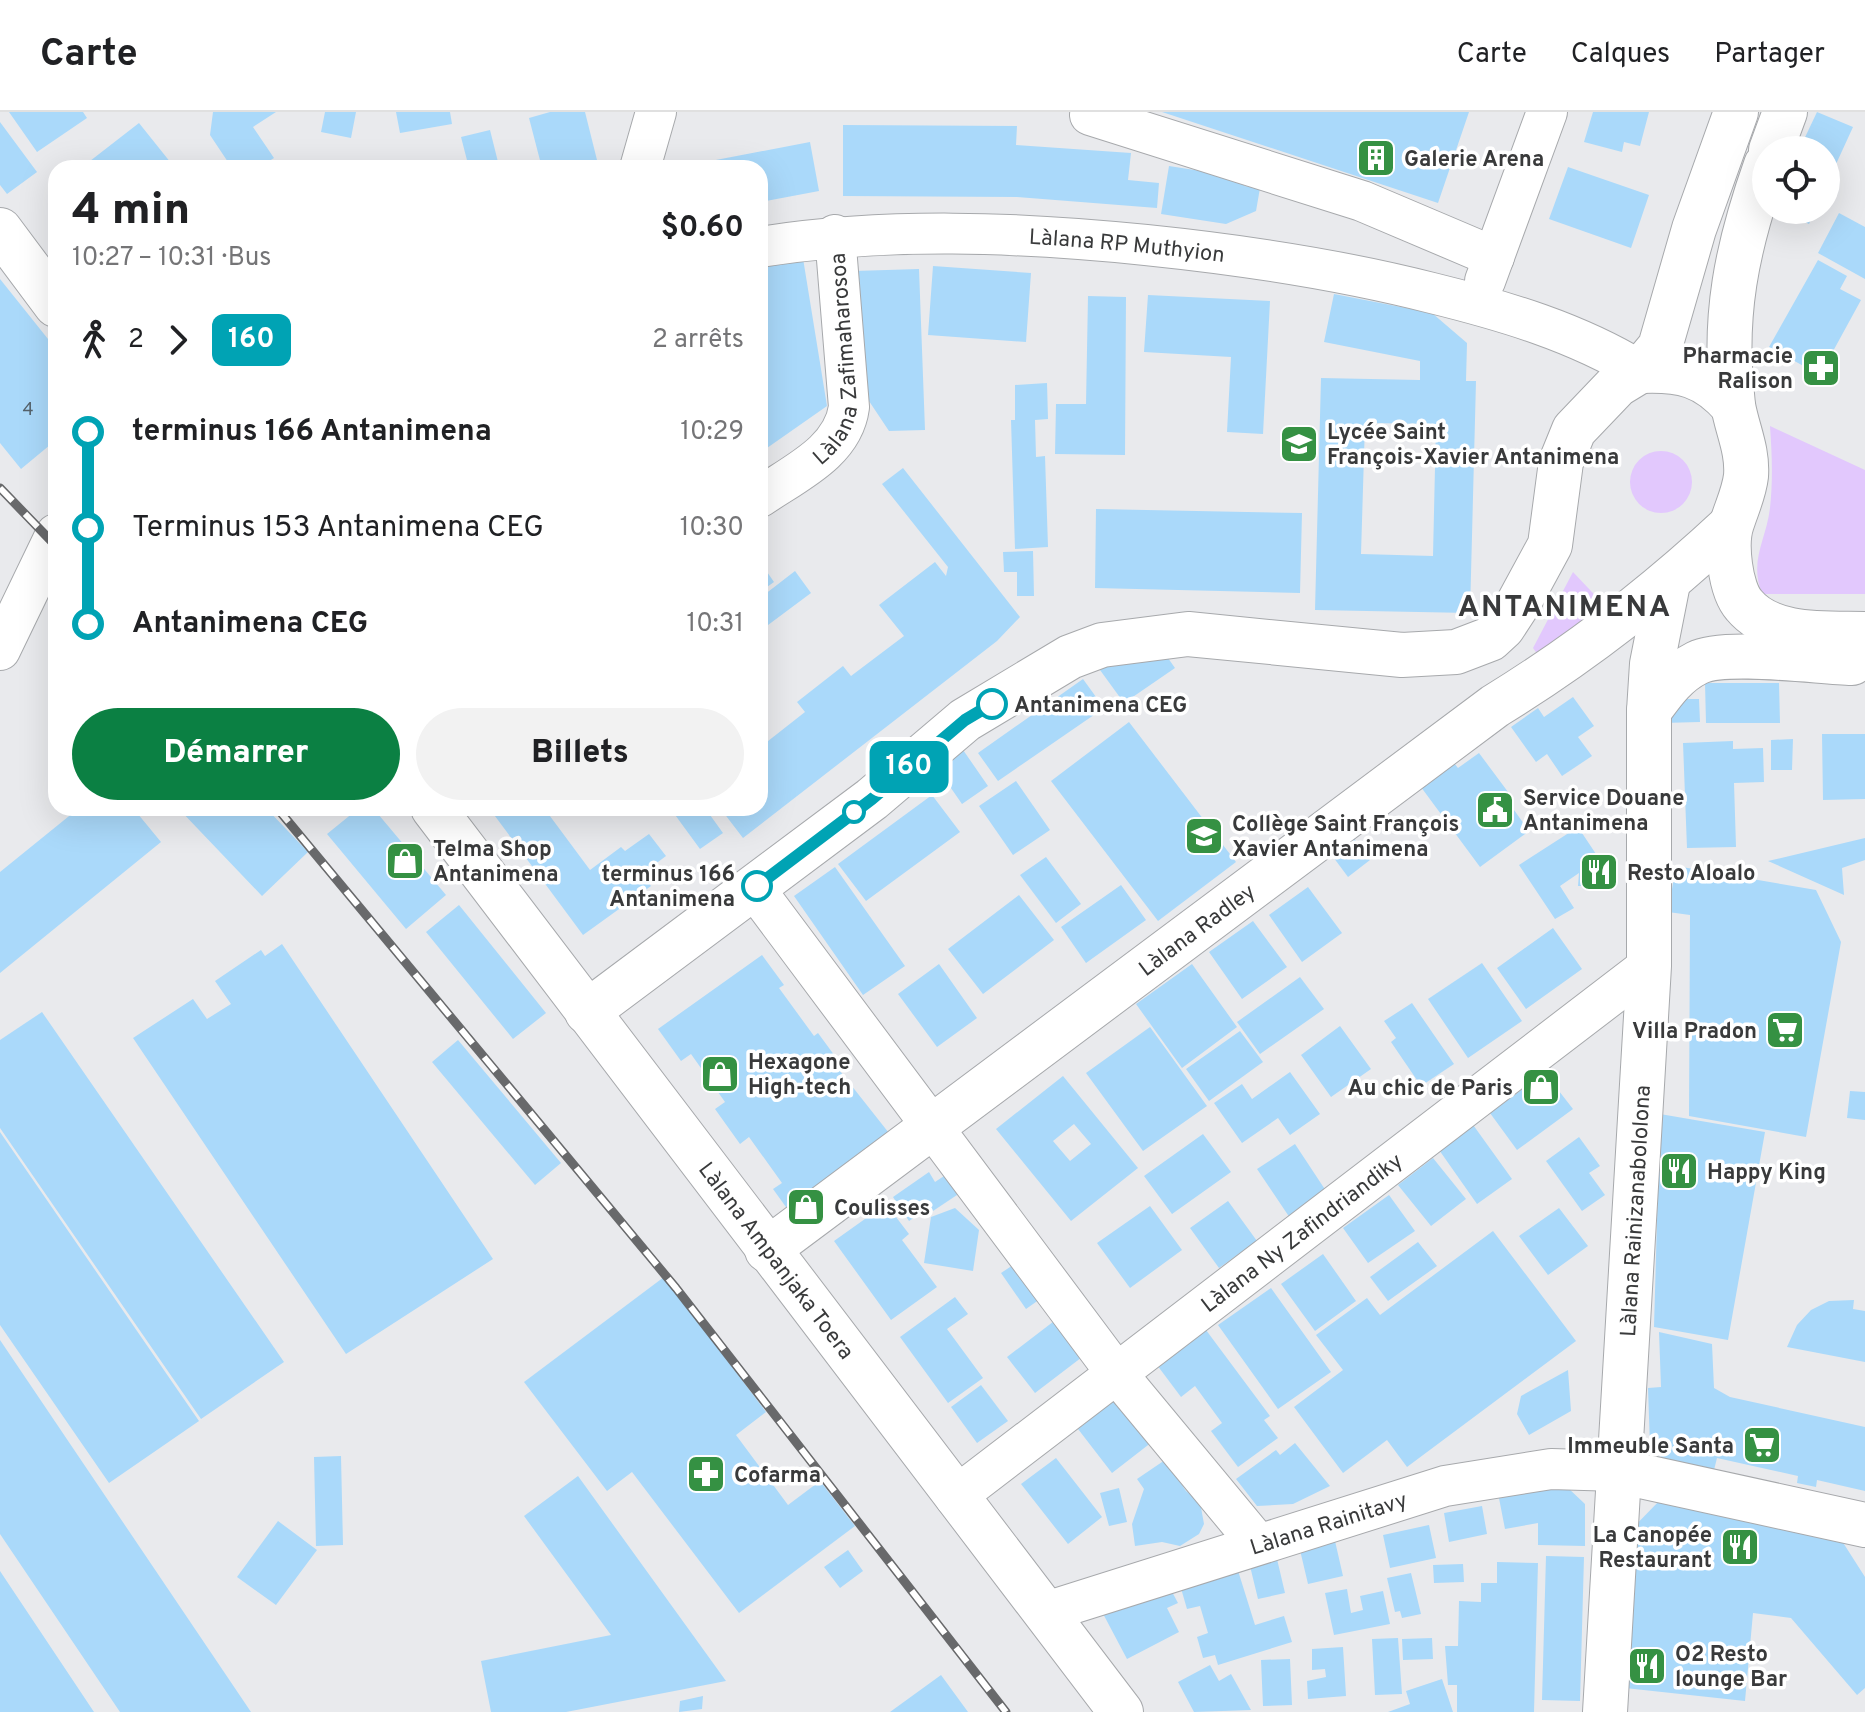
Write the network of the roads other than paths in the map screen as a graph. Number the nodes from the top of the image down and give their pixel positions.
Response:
1 (656, 112) edge
2 (1547, 112) edge
3 (1736, 112) edge
4 (1785, 112) edge
5 (1090, 115) dead end
6 (1776, 136) edge
7 (642, 160) edge
8 (1752, 210) edge
9 (0, 230) edge
10 (835, 235) junction
11 (768, 246) edge
12 (1494, 257) junction
13 (48, 294) edge
14 (1483, 306) junction
15 (1640, 371) junction
16 (1733, 406) junction
17 (768, 491) edge
18 (1730, 526) junction
19 (48, 551) edge
20 (1668, 583) junction
21 (48, 606) edge
22 (1865, 634) edge
23 (0, 652) edge
24 (1456, 652) junction
25 (1744, 656) junction
26 (1865, 664) edge
27 (1495, 706) junction
28 (1649, 711) junction
29 (439, 816) edge
30 (754, 888) junction
31 (1649, 966) junction
32 (587, 1012) junction
33 (930, 1128) junction
34 (767, 1250) junction
35 (1117, 1374) junction
36 (1618, 1471) junction
37 (955, 1497) junction
38 (1862, 1528) edge
39 (1258, 1544) junction
40 (1046, 1612) junction
41 (1121, 1712) edge
42 (1605, 1712) edge

1 - 7 street
2 - 12 street
3 - 15 main road
4 - 6 main road
5 - 12 street
8 - 16 main road
9 - 13 main road
10 - 11 street, Làlana RP Muthyion
10 - 14 street, Làlana RP Muthyion
10 - 17 street, Làlana Zafimaharosoa
12 - 14 street
14 - 15 street, Làlana RP Muthyion
15 - 16 main road
15 - 24 main road
16 - 18 main road
18 - 20 main road, Làlana Radley
18 - 22 main road
19 - 23 street
20 - 25 main road
20 - 27 main road, Làlana Radley
20 - 28 main road, Làlana Rainizanabololona
21 - 23 street
24 - 27 main road
24 - 30 main road
25 - 26 main road
25 - 28 main road
27 - 33 main road, Làlana Radley
28 - 31 main road, Làlana Rainizanabololona
29 - 32 main road, Làlana Ampanjaka Toera
30 - 32 main road
30 - 33 street
31 - 35 street, Làlana Ny Zafindriandiky
31 - 36 main road, Làlana Rainizanabololona
32 - 34 main road, Làlana Ampanjaka Toera
33 - 34 main road, Làlana Radley
33 - 35 street
34 - 37 main road, Làlana Ampanjaka Toera
35 - 37 street, Làlana Ny Zafindriandiky
35 - 39 street
36 - 38 main road
36 - 39 street, Làlana Rainitavy
36 - 42 main road, Làlana Rainizanabololona
37 - 40 main road, Làlana Ampanjaka Toera
39 - 40 street, Làlana Rainitavy
40 - 41 main road, Làlana Ampanjaka Toera

